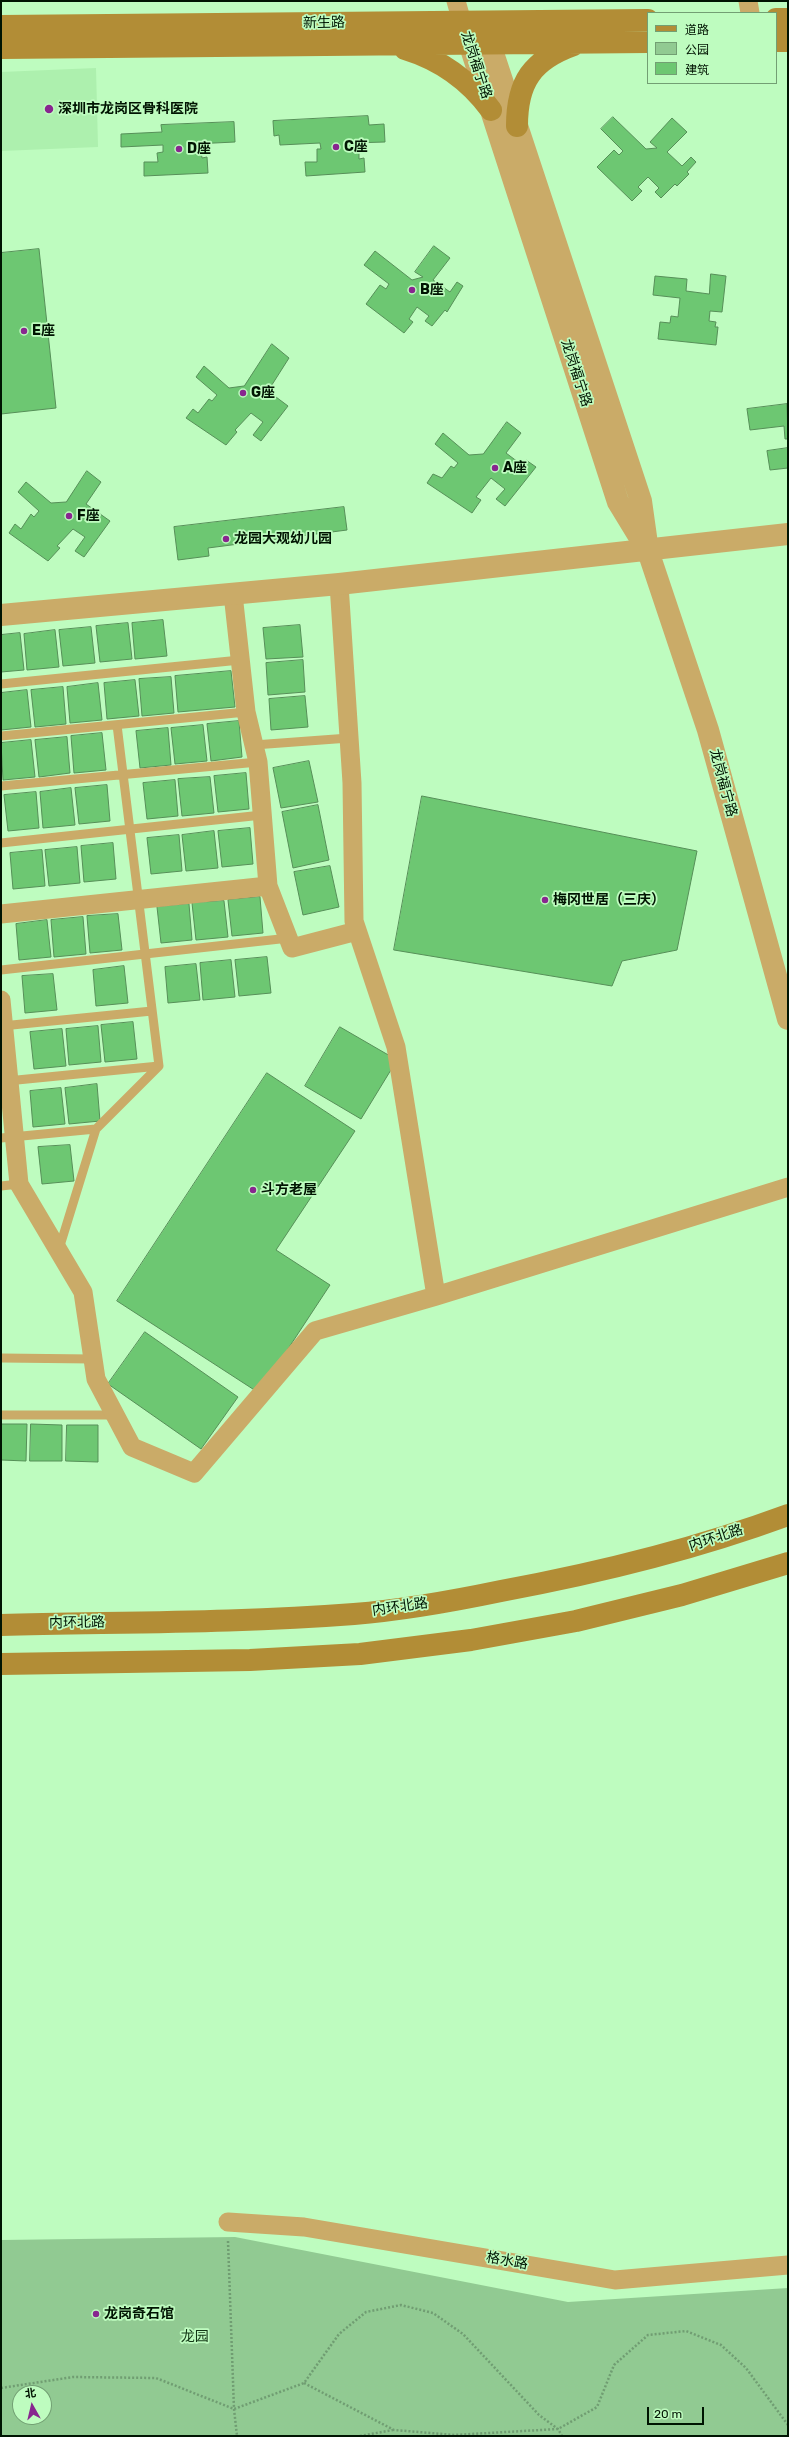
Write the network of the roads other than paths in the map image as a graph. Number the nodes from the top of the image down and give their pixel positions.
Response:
1 (456, 1) edge
2 (748, 1) edge
3 (750, 12) edge
4 (777, 19) edge
5 (788, 19) edge
6 (647, 20) edge
7 (462, 22) junction
8 (1, 26) edge
9 (777, 41) edge
10 (788, 41) edge
11 (647, 42) edge
12 (580, 43) junction
13 (480, 44) junction
14 (382, 45) junction
15 (1, 48) edge
16 (491, 110) junction
17 (517, 126) junction
18 (788, 534) edge
19 (648, 551) junction
20 (339, 584) junction
21 (233, 594) junction
22 (1, 615) edge
23 (240, 660) junction
24 (1, 684) edge
25 (246, 712) junction
26 (117, 725) junction
27 (1, 736) edge
28 (349, 738) junction
29 (256, 754) junction
30 (123, 775) junction
31 (1, 786) edge
32 (262, 815) junction
33 (130, 830) junction
34 (1, 843) edge
35 (268, 886) junction
36 (138, 899) junction
37 (1, 914) edge
38 (357, 931) junction
39 (289, 938) junction
40 (145, 954) junction
41 (1, 970) edge
42 (1, 1000) edge
43 (152, 1010) junction
44 (788, 1019) edge
45 (2, 1026) edge
46 (159, 1066) junction
47 (5, 1081) edge
48 (96, 1129) junction
49 (8, 1138) edge
50 (10, 1185) edge
51 (788, 1187) edge
52 (59, 1251) junction
53 (436, 1296) junction
54 (1, 1358) edge
55 (93, 1359) junction
56 (116, 1415) junction
57 (1, 1416) edge
58 (788, 1514) edge
59 (788, 1563) edge
60 (1, 1625) edge
61 (1, 1664) edge
62 (228, 2222) road end
63 (788, 2265) edge

1 - 7 street
2 - 3 street
4 - 5 main road
6 - 7 main road, 新生路
7 - 8 main road, 新生路
7 - 13 street, 龙岗福宁路
9 - 10 main road
11 - 12 main road, 新生路
12 - 13 main road, 新生路
12 - 17 main road
13 - 14 main road, 新生路
13 - 16 street, 龙岗福宁路
13 - 17 street, 龙岗福宁路
14 - 15 main road, 新生路
14 - 16 main road
16 - 19 street, 龙岗福宁路
17 - 19 street, 龙岗福宁路
18 - 19 street
19 - 20 street
19 - 44 street, 龙岗福宁路
20 - 21 street
20 - 28 street
21 - 22 street
21 - 23 street
23 - 24 lane
23 - 25 street
25 - 26 lane
25 - 29 street
26 - 27 lane
26 - 30 lane
28 - 29 lane
28 - 38 street
29 - 30 lane
29 - 32 street
30 - 31 lane
30 - 33 lane
32 - 33 lane
32 - 35 street
33 - 34 lane
33 - 36 lane
35 - 36 street
35 - 39 street
36 - 37 street
36 - 40 lane
38 - 39 street
38 - 53 street
39 - 40 lane
40 - 41 lane
40 - 43 lane
42 - 45 street
43 - 45 lane
43 - 46 lane
45 - 47 street
46 - 47 lane
46 - 48 lane
47 - 49 street
48 - 49 lane
48 - 52 lane
49 - 50 street
50 - 52 street
51 - 53 street
52 - 55 street
53 - 56 street
54 - 55 lane
55 - 56 street
56 - 57 lane
58 - 60 main road, 内环北路
59 - 61 main road
62 - 63 street, 格水路

